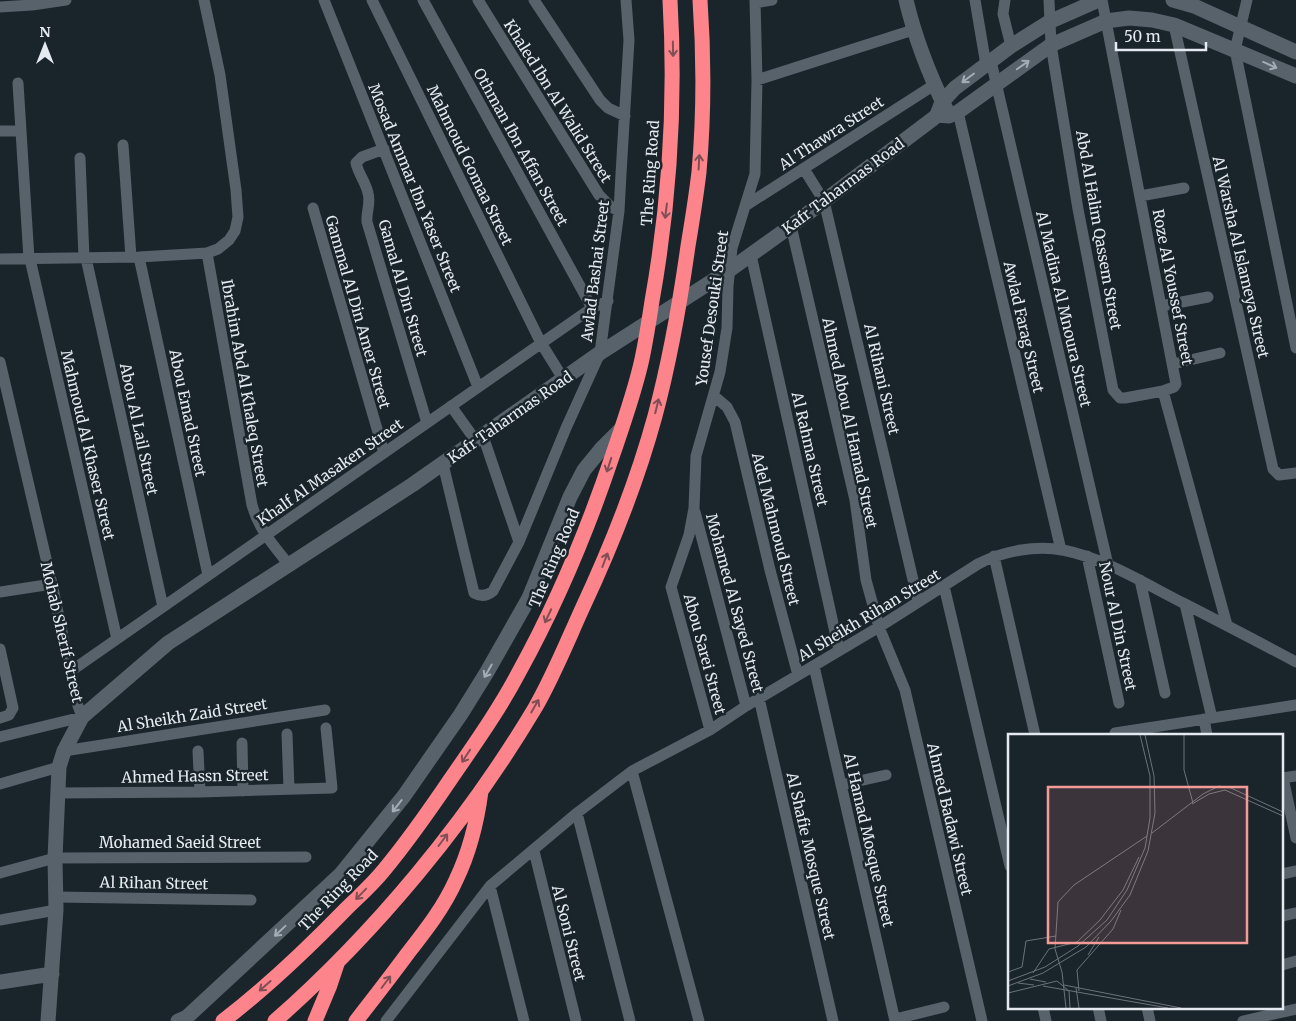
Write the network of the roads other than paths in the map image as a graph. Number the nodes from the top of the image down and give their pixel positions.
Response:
1 (66, 0) edge
2 (204, 0) edge
3 (324, 0) edge
4 (372, 0) edge
5 (423, 0) edge
6 (478, 0) edge
7 (534, 0) edge
8 (626, 0) edge
9 (670, 0) edge
10 (700, 0) edge
11 (772, 0) edge
12 (906, 0) edge
13 (975, 0) edge
14 (1005, 0) edge
15 (1049, 0) edge
16 (1101, 0) edge
17 (1173, 0) edge
18 (1247, 0) edge
19 (755, 1) edge
20 (1194, 3) edge
21 (0, 7) edge
22 (1049, 22) junction
23 (1106, 22) junction
24 (1174, 25) junction
25 (1240, 27) junction
26 (913, 30) junction
27 (1051, 45) junction
28 (1011, 46) junction
29 (1235, 50) junction
30 (1296, 52) edge
31 (988, 63) junction
32 (1296, 76) edge
33 (757, 80) junction
34 (18, 83) dead end
35 (934, 84) junction
36 (996, 84) junction
37 (947, 111) junction
38 (625, 116) junction
39 (0, 131) edge
40 (21, 131) junction
41 (123, 145) dead end
42 (384, 149) junction
43 (80, 158) dead end
44 (804, 169) junction
45 (1184, 188) dead end
46 (1140, 196) junction
47 (824, 201) junction
48 (745, 206) junction
49 (313, 208) dead end
50 (619, 211) junction
51 (791, 226) junction
52 (207, 253) junction
53 (751, 255) junction
54 (135, 257) junction
55 (85, 258) junction
56 (30, 259) junction
57 (0, 260) edge
58 (730, 269) junction
59 (1208, 297) dead end
60 (608, 301) junction
61 (1162, 306) junction
62 (592, 308) junction
63 (541, 343) junction
64 (1296, 348) edge
65 (600, 353) junction
66 (1220, 353) dead end
67 (0, 362) edge
68 (1173, 364) junction
69 (564, 380) junction
70 (478, 387) junction
71 (1163, 391) junction
72 (714, 396) junction
73 (451, 406) junction
74 (427, 423) junction
75 (621, 429) junction
76 (479, 438) junction
77 (384, 453) junction
78 (443, 464) junction
79 (1296, 473) edge
80 (694, 508) junction
81 (265, 536) junction
82 (519, 542) junction
83 (1062, 550) junction
84 (994, 556) junction
85 (1087, 556) junction
86 (1108, 565) junction
87 (290, 566) junction
88 (208, 575) junction
89 (1140, 580) junction
90 (52, 584) junction
91 (944, 586) junction
92 (671, 587) joint
93 (0, 592) edge
94 (918, 601) junction
95 (1184, 604) junction
96 (163, 607) junction
97 (1227, 625) junction
98 (879, 627) junction
99 (117, 639) junction
100 (0, 649) edge
101 (839, 650) junction
102 (1296, 662) edge
103 (814, 666) junction
104 (71, 671) junction
105 (798, 675) junction
106 (1165, 693) dead end
107 (759, 698) junction
108 (1119, 703) dead end
109 (1296, 705) edge
110 (746, 706) junction
111 (325, 710) dead end
112 (82, 717) junction
113 (0, 718) edge
114 (1208, 719) junction
115 (326, 728) dead end
116 (710, 730) junction
117 (1158, 730) edge
118 (1115, 733) dead end
119 (287, 734) dead end
120 (1035, 734) edge
121 (1207, 734) edge
122 (0, 737) edge
123 (242, 742) dead end
124 (64, 750) junction
125 (198, 750) dead end
126 (59, 767) junction
127 (632, 771) junction
128 (886, 775) dead end
129 (0, 784) edge
130 (841, 785) junction
131 (1284, 787) edge
132 (289, 789) junction
133 (243, 790) junction
134 (481, 790) junction
135 (58, 792) junction
136 (200, 792) junction
137 (577, 813) junction
138 (1296, 838) edge
139 (534, 851) junction
140 (306, 857) dead end
141 (55, 858) junction
142 (1008, 858) edge
143 (0, 873) edge
144 (490, 886) junction
145 (251, 900) dead end
146 (56, 903) junction
147 (0, 920) edge
148 (337, 963) junction
149 (52, 974) junction
150 (0, 982) edge
151 (944, 1007) dead end
152 (1043, 1008) edge
153 (1098, 1008) edge
154 (1147, 1008) edge
155 (1296, 1009) edge
156 (895, 1020) edge
157 (48, 1021) edge
158 (178, 1021) edge
159 (223, 1021) edge
160 (275, 1021) edge
161 (315, 1021) edge
162 (356, 1021) edge
163 (386, 1021) edge
164 (524, 1021) edge
165 (576, 1021) edge
166 (630, 1021) edge
167 (699, 1021) edge
168 (833, 1021) edge
169 (982, 1021) edge
170 (1046, 1021) edge
171 (1101, 1021) edge
172 (1150, 1021) edge
173 (1243, 1021) edge

1 - 21 street
2 - 52 street
3 - 42 street, Mosad Ammar Ibn Yaser Street
4 - 63 street, Mahmoud Gomaa Street
5 - 62 street, Othman Ibn Affan Street
6 - 50 street, Khaled Ibn Al Walid Street
7 - 38 street
8 - 38 street, Awlad Bashai Street
9 -> 75 highway, The Ring Road
134 -> 10 highway
11 - 19 street
12 - 26 street
13 - 31 street, Al Madina Al Mnoura Street
14 - 28 street
15 - 22 street, Abd Al Halim Qassem Street
16 - 22 street, Kafr Taharmas Road
16 - 23 street, Roze Al Youssef Street
17 - 20 street
18 - 25 street
19 - 33 street, Yousef Desouki Street
20 - 25 street
22 - 27 street, Abd Al Halim Qassem Street
22 - 28 street, Kafr Taharmas Road
23 - 24 street, Kafr Taharmas Road
23 - 27 street, Kafr Taharmas Road
23 - 46 street, Roze Al Youssef Street
24 - 29 street, Kafr Taharmas Road
24 - 79 street, Al Warsha Al Islameya Street
25 - 29 street
25 - 30 street
26 - 33 street
26 - 35 street
36 -> 27 street, Kafr Taharmas Road
27 - 71 street, Abd Al Halim Qassem Street
28 - 31 street, Kafr Taharmas Road
29 -> 32 street, Kafr Taharmas Road
29 - 64 street
31 - 36 street, Al Madina Al Mnoura Street
31 -> 37 street, Kafr Taharmas Road
33 - 48 street, Yousef Desouki Street
34 - 40 street, Mahmoud Al Khaser Street
35 - 37 street
35 - 44 street, Al Thawra Street
36 - 37 street, Kafr Taharmas Road
36 - 86 street, Al Madina Al Mnoura Street
37 - 47 street, Kafr Taharmas Road
37 - 83 street, Awlad Farag Street
38 - 50 street, Awlad Bashai Street
39 - 40 street
40 - 56 street, Mahmoud Al Khaser Street
41 - 54 street, Abou Emad Street
42 - 70 street, Mosad Ammar Ibn Yaser Street
42 - 74 street, Gamal Al Din Street
43 - 55 street, Abou Al Lail Street
44 - 47 street, Al Rihani Street
44 - 48 street, Al Thawra Street
45 - 46 street
46 - 61 street, Roze Al Youssef Street
47 - 51 street, Kafr Taharmas Road
47 - 94 street, Al Rihani Street
48 - 58 street, Yousef Desouki Street
49 - 77 street, Gammal Al Din Amer Street
50 - 60 street, Awlad Bashai Street
51 - 53 street, Kafr Taharmas Road
51 - 98 street, Ahmed Abou Al Hamad Street
52 - 54 street
52 - 81 street, Ibrahim Abd Al Khaleq Street
53 - 58 street, Kafr Taharmas Road
53 - 101 street, Al Rahma Street
54 - 55 street
54 - 88 street, Abou Emad Street
55 - 56 street
55 - 96 street, Abou Al Lail Street
56 - 57 street
56 - 99 street, Mahmoud Al Khaser Street
58 - 65 street, Kafr Taharmas Road
58 - 72 street, Yousef Desouki Street
59 - 61 street
60 - 62 street, Khalf Al Masaken Street
60 - 65 street, Awlad Bashai Street
61 - 68 street, Roze Al Youssef Street
62 - 63 street, Khalf Al Masaken Street
63 - 69 street, Mahmoud Gomaa Street
63 - 70 street, Khalf Al Masaken Street
65 - 69 street, Kafr Taharmas Road
65 - 82 street, Awlad Bashai Street
66 - 68 street
67 - 90 street, Mohab Sherif Street
68 - 71 street, Roze Al Youssef Street
69 - 76 street, Kafr Taharmas Road
70 - 73 street, Khalf Al Masaken Street
71 - 97 street
72 - 80 street, Yousef Desouki Street
72 - 105 street, Adel Mahmoud Street
73 - 74 street, Khalf Al Masaken Street
73 - 76 street
74 - 77 street, Khalf Al Masaken Street
75 -> 158 street
75 -> 159 highway, The Ring Road
76 - 78 street, Kafr Taharmas Road
76 - 82 street
77 - 81 street, Khalf Al Masaken Street
78 - 82 street, Awlad Bashai Street
78 - 87 street, Kafr Taharmas Road
80 - 92 street, Yousef Desouki Street
80 - 110 street, Mohamed Al Sayed Street
81 - 87 street, Ibrahim Abd Al Khaleq Street
81 - 88 street, Khalf Al Masaken Street
83 - 84 street, Al Sheikh Rihan Street
83 - 85 street, Al Sheikh Rihan Street
84 - 91 street, Al Sheikh Rihan Street
84 - 120 street
85 - 86 street, Al Sheikh Rihan Street
85 - 108 street, Nour Al Din Street
86 - 89 street, Al Sheikh Rihan Street
87 - 112 street, Kafr Taharmas Road
88 - 96 street, Khalf Al Masaken Street
89 - 95 street, Al Sheikh Rihan Street
89 - 106 street
90 - 93 street
90 - 104 street, Mohab Sherif Street
91 - 94 street, Al Sheikh Rihan Street
91 - 142 street
92 - 116 street, Abou Sarei Street
94 - 98 street, Al Sheikh Rihan Street
95 - 97 street, Al Sheikh Rihan Street
95 - 114 street
96 - 99 street, Khalf Al Masaken Street
97 - 102 street, Al Sheikh Rihan Street
98 - 101 street, Al Sheikh Rihan Street
98 - 169 street, Ahmed Badawi Street
99 - 104 street, Khalf Al Masaken Street
100 - 113 street
101 - 103 street, Al Sheikh Rihan Street
103 - 105 street, Al Sheikh Rihan Street
103 - 130 street, Al Hamad Mosque Street
104 - 112 street, Mohab Sherif Street
105 - 107 street, Al Sheikh Rihan Street
107 - 110 street, Al Sheikh Rihan Street
107 - 168 street, Al Shafie Mosque Street
109 - 114 street
110 - 116 street, Al Sheikh Rihan Street
111 - 124 street, Al Sheikh Zaid Street
112 - 122 street
112 - 124 street, Mohab Sherif Street
114 - 117 street
114 - 121 street
115 - 132 street, Ahmed Hassn Street
116 - 127 street, Al Sheikh Rihan Street
117 - 118 street
119 - 132 street
123 - 133 street
124 - 126 street, Mohab Sherif Street
125 - 136 street
126 - 129 street
126 - 135 street, Mohab Sherif Street
127 - 137 street, Al Sheikh Rihan Street
127 - 167 street
128 - 130 street
130 - 156 street, Al Hamad Mosque Street
131 - 138 street
132 - 133 street, Ahmed Hassn Street
133 - 136 street, Ahmed Hassn Street
148 -> 134 highway
162 -> 134 highway
135 - 136 street, Ahmed Hassn Street
135 - 141 street, Mohab Sherif Street
137 - 139 street, Al Sheikh Rihan Street
137 - 166 street
139 - 144 street, Al Sheikh Rihan Street
139 - 165 street, Al Soni Street
140 - 141 street, Mohamed Saeid Street
141 - 143 street, Mohamed Saeid Street
141 - 146 street, Mohab Sherif Street
144 - 163 street
144 - 164 street
145 - 146 street, Al Rihan Street
146 - 147 street, Al Rihan Street
146 - 149 street, Mohab Sherif Street
148 - 160 highway
148 - 161 highway
149 - 150 street
149 - 157 street, Mohab Sherif Street
151 - 156 street
152 - 170 street
153 - 171 street
154 - 172 street
155 - 173 street

